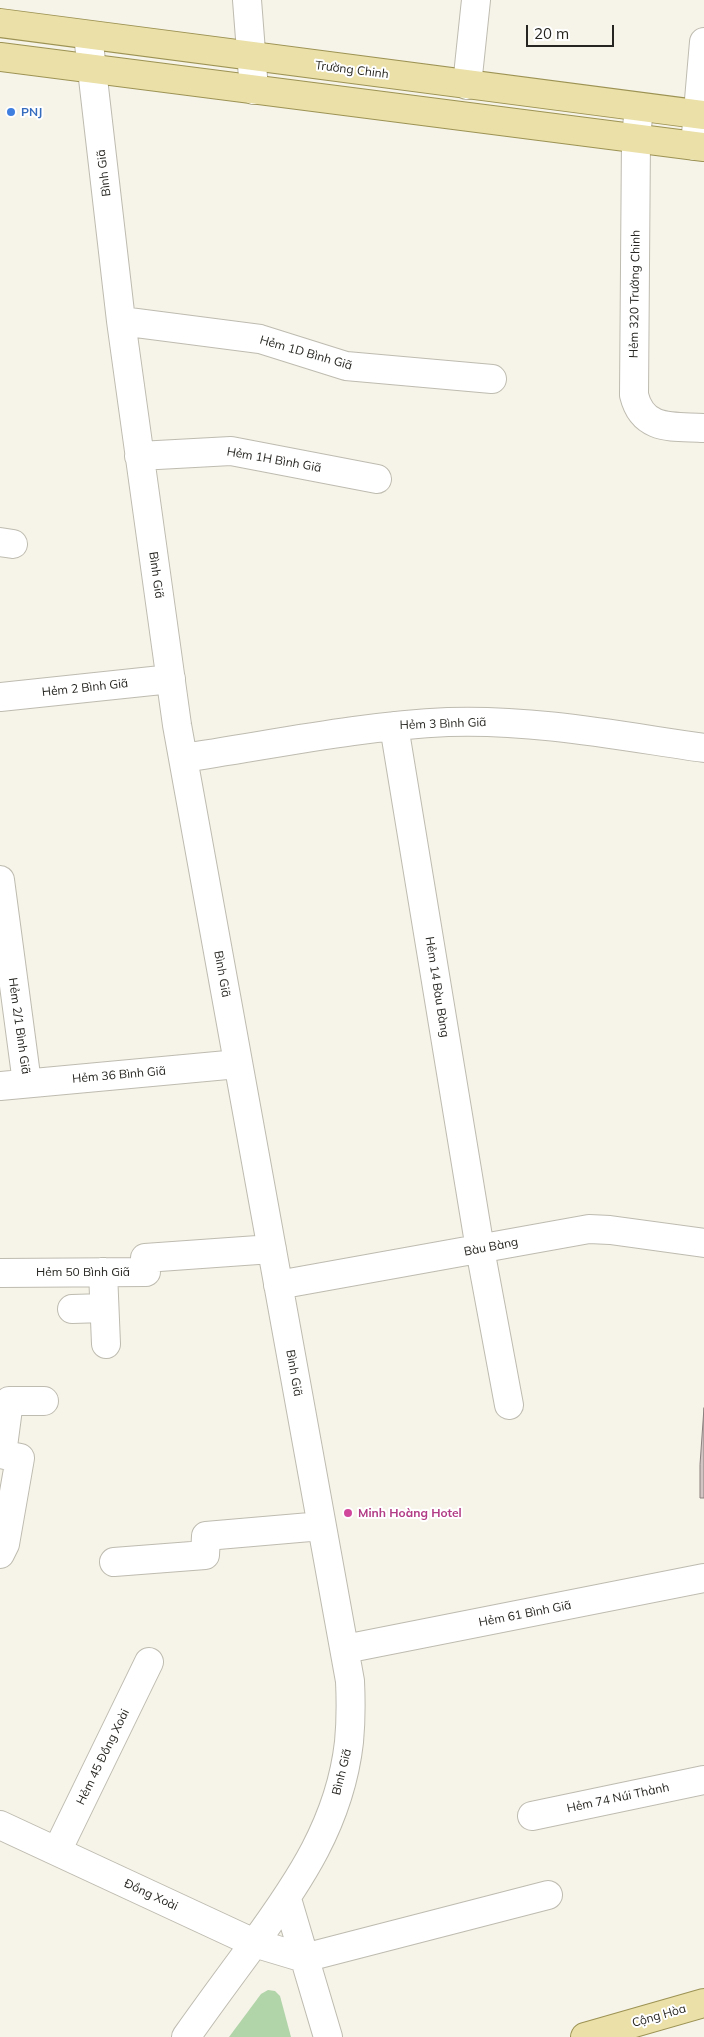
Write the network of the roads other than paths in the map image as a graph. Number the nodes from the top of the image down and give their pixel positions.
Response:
1 (247, 0) edge
2 (476, 0) edge
3 (0, 24) edge
4 (88, 35) junction
5 (704, 42) edge
6 (251, 56) junction
7 (0, 57) edge
8 (92, 69) junction
9 (467, 85) junction
10 (254, 90) junction
11 (639, 107) junction
12 (701, 115) edge
13 (636, 138) junction
14 (700, 146) edge
15 (121, 321) junction
16 (492, 379) dead end
17 (704, 428) edge
18 (139, 456) junction
19 (378, 479) dead end
20 (171, 679) junction
21 (0, 697) edge
22 (394, 726) junction
23 (704, 748) edge
24 (183, 758) junction
25 (0, 880) edge
26 (238, 1064) junction
27 (27, 1083) junction
28 (0, 1086) edge
29 (704, 1243) edge
30 (272, 1249) junction
31 (480, 1249) junction
32 (103, 1272) junction
33 (0, 1273) edge
34 (278, 1285) junction
35 (104, 1308) junction
36 (72, 1309) dead end
37 (106, 1344) dead end
38 (44, 1401) dead end
39 (509, 1405) dead end
40 (1, 1454) edge
41 (322, 1526) junction
42 (0, 1554) edge
43 (114, 1562) dead end
44 (704, 1578) edge
45 (345, 1650) junction
46 (149, 1662) dead end
47 (704, 1780) edge
48 (532, 1816) dead end
49 (0, 1825) edge
50 (57, 1851) junction
51 (548, 1895) dead end
52 (286, 1899) junction
53 (254, 1943) junction
54 (304, 1958) junction
55 (704, 2003) edge
56 (186, 2037) edge
57 (328, 2037) edge
58 (585, 2037) edge

1 - 6 street
2 - 9 street
3 - 4 main road, Trường Chinh
4 - 6 main road, Trường Chinh
4 - 8 street, Bình Giã
5 - 12 street
6 - 9 main road, Trường Chinh
6 - 10 street
7 - 8 main road
8 - 10 main road
8 - 15 street, Bình Giã
9 - 11 main road, Trường Chinh
10 - 13 main road
11 - 12 main road, Trường Chinh
11 - 13 street, Hẻm 320 Trường Chinh
12 - 14 street
13 - 14 main road
13 - 17 street, Hẻm 320 Trường Chinh
15 - 16 street, Hẻm 1D Bình Giã
15 - 18 street, Bình Giã
18 - 19 street, Hẻm 1H Bình Giã
18 - 20 street, Bình Giã
20 - 21 street, Hẻm 2 Bình Giã
20 - 24 street, Bình Giã
22 - 23 street, Hẻm 3 Bình Giã
22 - 24 street, Hẻm 3 Bình Giã
22 - 31 street, Hẻm 14 Bàu Bàng
24 - 26 street, Bình Giã
25 - 27 street, Hẻm 2/1 Bình Giã
26 - 27 street, Hẻm 36 Bình Giã
26 - 30 street, Bình Giã
27 - 28 street, Hẻm 36 Bình Giã
29 - 31 street, Bàu Bàng
30 - 32 street, Hẻm 50 Bình Giã
30 - 34 street, Bình Giã
31 - 34 street, Bàu Bàng
31 - 39 street, Hẻm 14 Bàu Bàng
32 - 33 street, Hẻm 50 Bình Giã
32 - 35 street
34 - 41 street, Bình Giã
35 - 36 street
35 - 37 street
38 - 40 street
40 - 42 street
41 - 43 street
41 - 45 street, Bình Giã
44 - 45 street, Hẻm 61 Bình Giã
45 - 52 street, Bình Giã
46 - 50 street, Hẻm 45 Đồng Xoài
47 - 48 street, Hẻm 74 Núi Thành
49 - 50 street, Đồng Xoài
50 - 53 street, Đồng Xoài
51 - 54 street
52 - 53 street, Bình Giã
52 - 54 street
53 - 54 street, Đồng Xoài
53 - 56 street, Bình Giã
54 - 57 street
55 - 58 main road, Cộng Hòa

